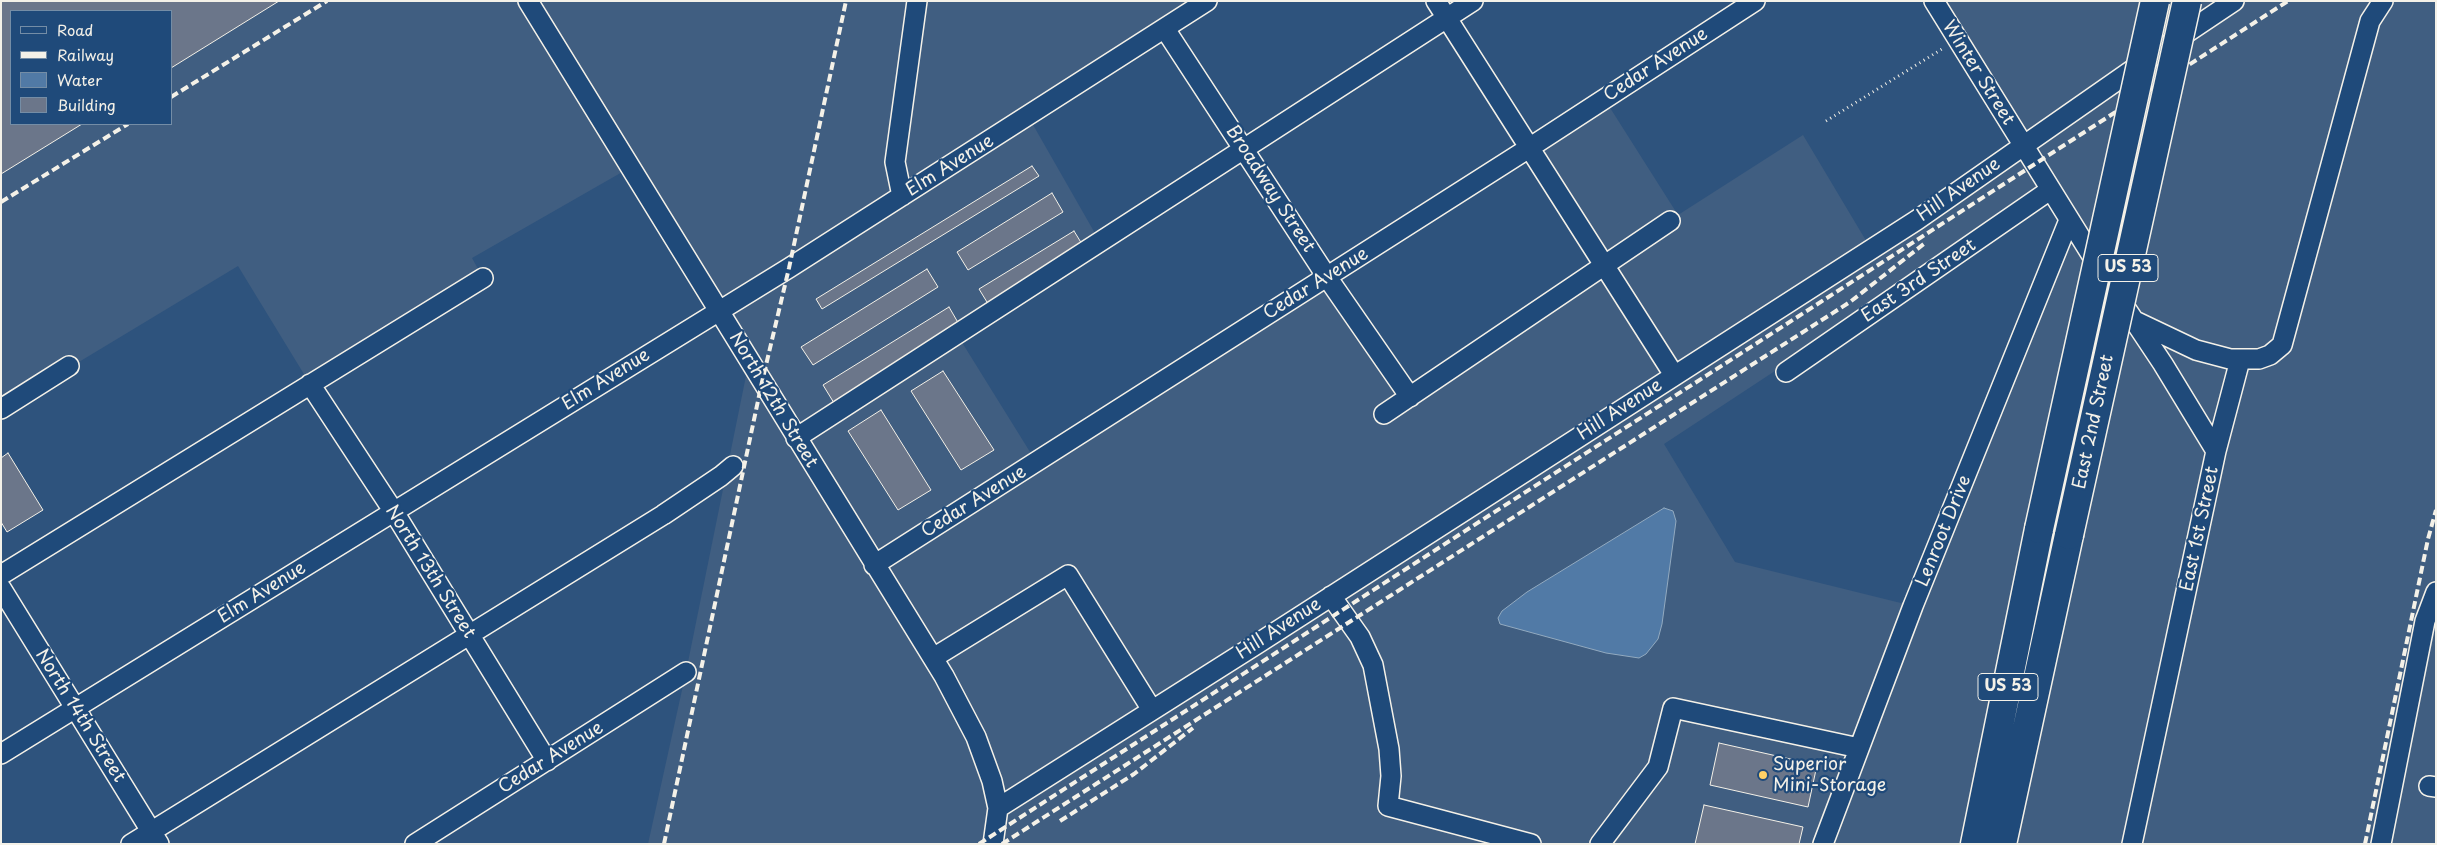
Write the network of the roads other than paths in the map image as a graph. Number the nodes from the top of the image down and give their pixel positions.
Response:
1 (528, 1) edge
2 (917, 1) edge
3 (1208, 1) edge
4 (1436, 1) edge
5 (1472, 1) edge
6 (1755, 1) edge
7 (1934, 1) edge
8 (2155, 1) edge
9 (2187, 1) edge
10 (2234, 1) edge
11 (2383, 1) edge
12 (1447, 18) junction
13 (1165, 29) junction
14 (2023, 146) junction
15 (1529, 148) junction
16 (1244, 150) junction
17 (2050, 190) junction
18 (902, 196) junction
19 (2070, 220) junction
20 (1670, 221) dead end
21 (1605, 266) junction
22 (1327, 277) junction
23 (482, 278) dead end
24 (719, 310) junction
25 (2134, 321) junction
26 (2240, 360) junction
27 (69, 366) dead end
28 (1786, 372) dead end
29 (1674, 375) junction
30 (310, 384) junction
31 (1410, 397) junction
32 (1, 409) edge
33 (1384, 414) dead end
34 (796, 438) junction
35 (2216, 451) junction
36 (733, 466) dead end
37 (394, 512) junction
38 (874, 565) junction
39 (1, 575) edge
40 (1, 588) edge
41 (2436, 592) edge
42 (1331, 596) junction
43 (469, 635) junction
44 (2428, 647) edge
45 (933, 658) junction
46 (686, 672) dead end
47 (75, 708) junction
48 (1152, 710) junction
49 (1859, 748) junction
50 (1, 754) edge
51 (547, 761) junction
52 (998, 808) junction
53 (155, 838) edge
54 (131, 844) edge
55 (415, 844) edge
56 (993, 844) edge
57 (1531, 844) edge
58 (1600, 844) edge
59 (1823, 844) edge
60 (1975, 844) edge
61 (2002, 844) edge
62 (2132, 844) edge
63 (2381, 844) edge

1 - 24 street, North 12th Street
2 - 18 street
3 - 13 street, Elm Avenue
4 - 12 street
5 - 12 street
6 - 15 street, Cedar Avenue
7 - 14 street, Winter Street
8 - 60 highway, East 2nd Street / US 53, bridge
9 - 61 highway, East 2nd Street / US 53, bridge
10 - 14 street, Hill Avenue
11 - 26 street
12 - 15 street
12 - 16 street
13 - 16 street, Broadway Street
13 - 18 street, Elm Avenue
14 - 17 street, East 1st Street
14 - 29 street, Hill Avenue
15 - 21 street
15 - 22 street, Cedar Avenue
16 - 22 street, Broadway Street
16 - 34 street
17 - 19 street, East 1st Street
17 - 28 street, East 3rd Street
18 - 24 street, Elm Avenue
19 - 25 street, East 1st Street
19 - 49 street, Lenroot Drive
20 - 21 street
21 - 29 street
21 - 31 street
22 - 31 street, Broadway Street
22 - 38 street, Cedar Avenue
23 - 30 street
24 - 34 street, North 12th Street
24 - 37 street, Elm Avenue
25 - 26 street
25 - 35 street, East 1st Street
26 - 35 street
27 - 32 street
29 - 42 street, Hill Avenue
30 - 37 street, North 13th Street
30 - 39 street
31 - 33 street
34 - 38 street, North 12th Street
35 - 62 street, East 1st Street
36 - 43 street
37 - 43 street, North 13th Street
37 - 47 street, Elm Avenue
38 - 45 street, North 12th Street
40 - 47 street, North 14th Street
41 - 44 street
42 - 48 street, Hill Avenue
42 - 57 street
43 - 51 street, North 13th Street
43 - 53 street
44 - 63 street
45 - 48 street
45 - 52 street, North 12th Street
46 - 51 street, Cedar Avenue
47 - 50 street, Elm Avenue
47 - 53 street, North 14th Street
48 - 52 street, Hill Avenue
49 - 58 street
49 - 59 street, Lenroot Drive
51 - 55 street, Cedar Avenue
52 - 56 street
53 - 54 street

